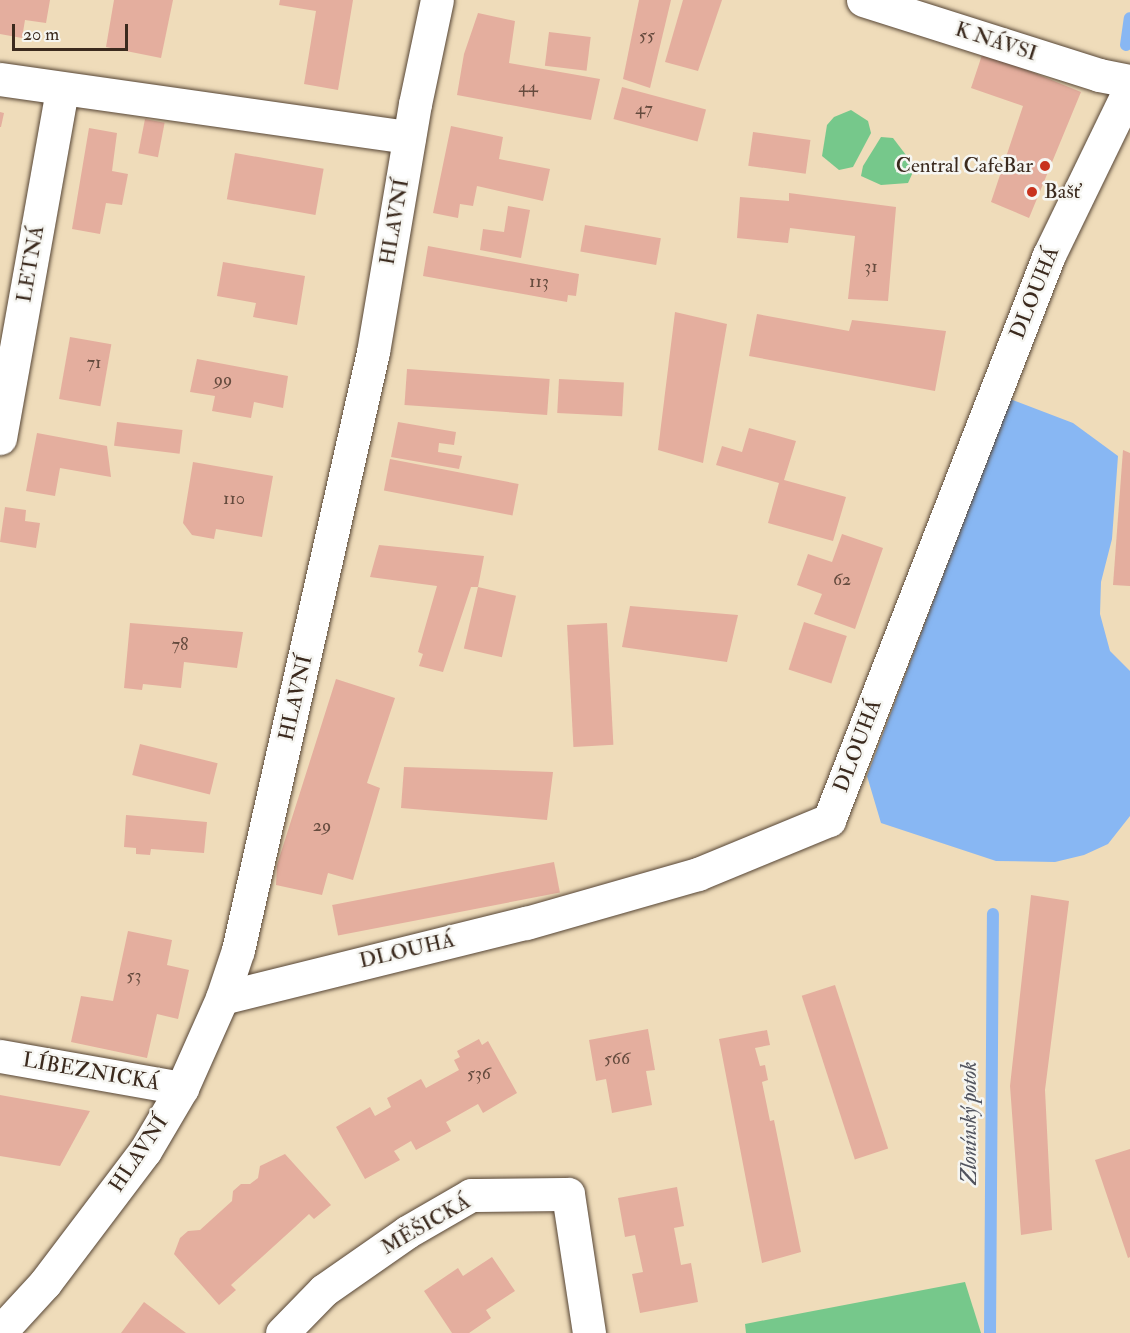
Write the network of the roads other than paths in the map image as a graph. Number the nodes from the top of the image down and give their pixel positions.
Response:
1 (437, 0) edge
2 (863, 0) edge
3 (0, 79) edge
4 (1130, 81) edge
5 (1130, 88) edge
6 (62, 90) junction
7 (409, 137) junction
8 (0, 438) edge
9 (222, 998) junction
10 (0, 1056) edge
11 (182, 1088) junction
12 (0, 1332) edge
13 (282, 1333) edge
14 (589, 1333) edge

1 - 7 street, HLAVNÍ
2 - 4 street, K NÁVSI
3 - 6 street
5 - 9 street, DLOUHÁ
6 - 7 street
6 - 8 street, LETNÁ
7 - 9 street, HLAVNÍ
9 - 11 street, HLAVNÍ
10 - 11 street, LÍBEZNICKÁ
11 - 12 street, HLAVNÍ
13 - 14 street, MĚŠICKÁ

